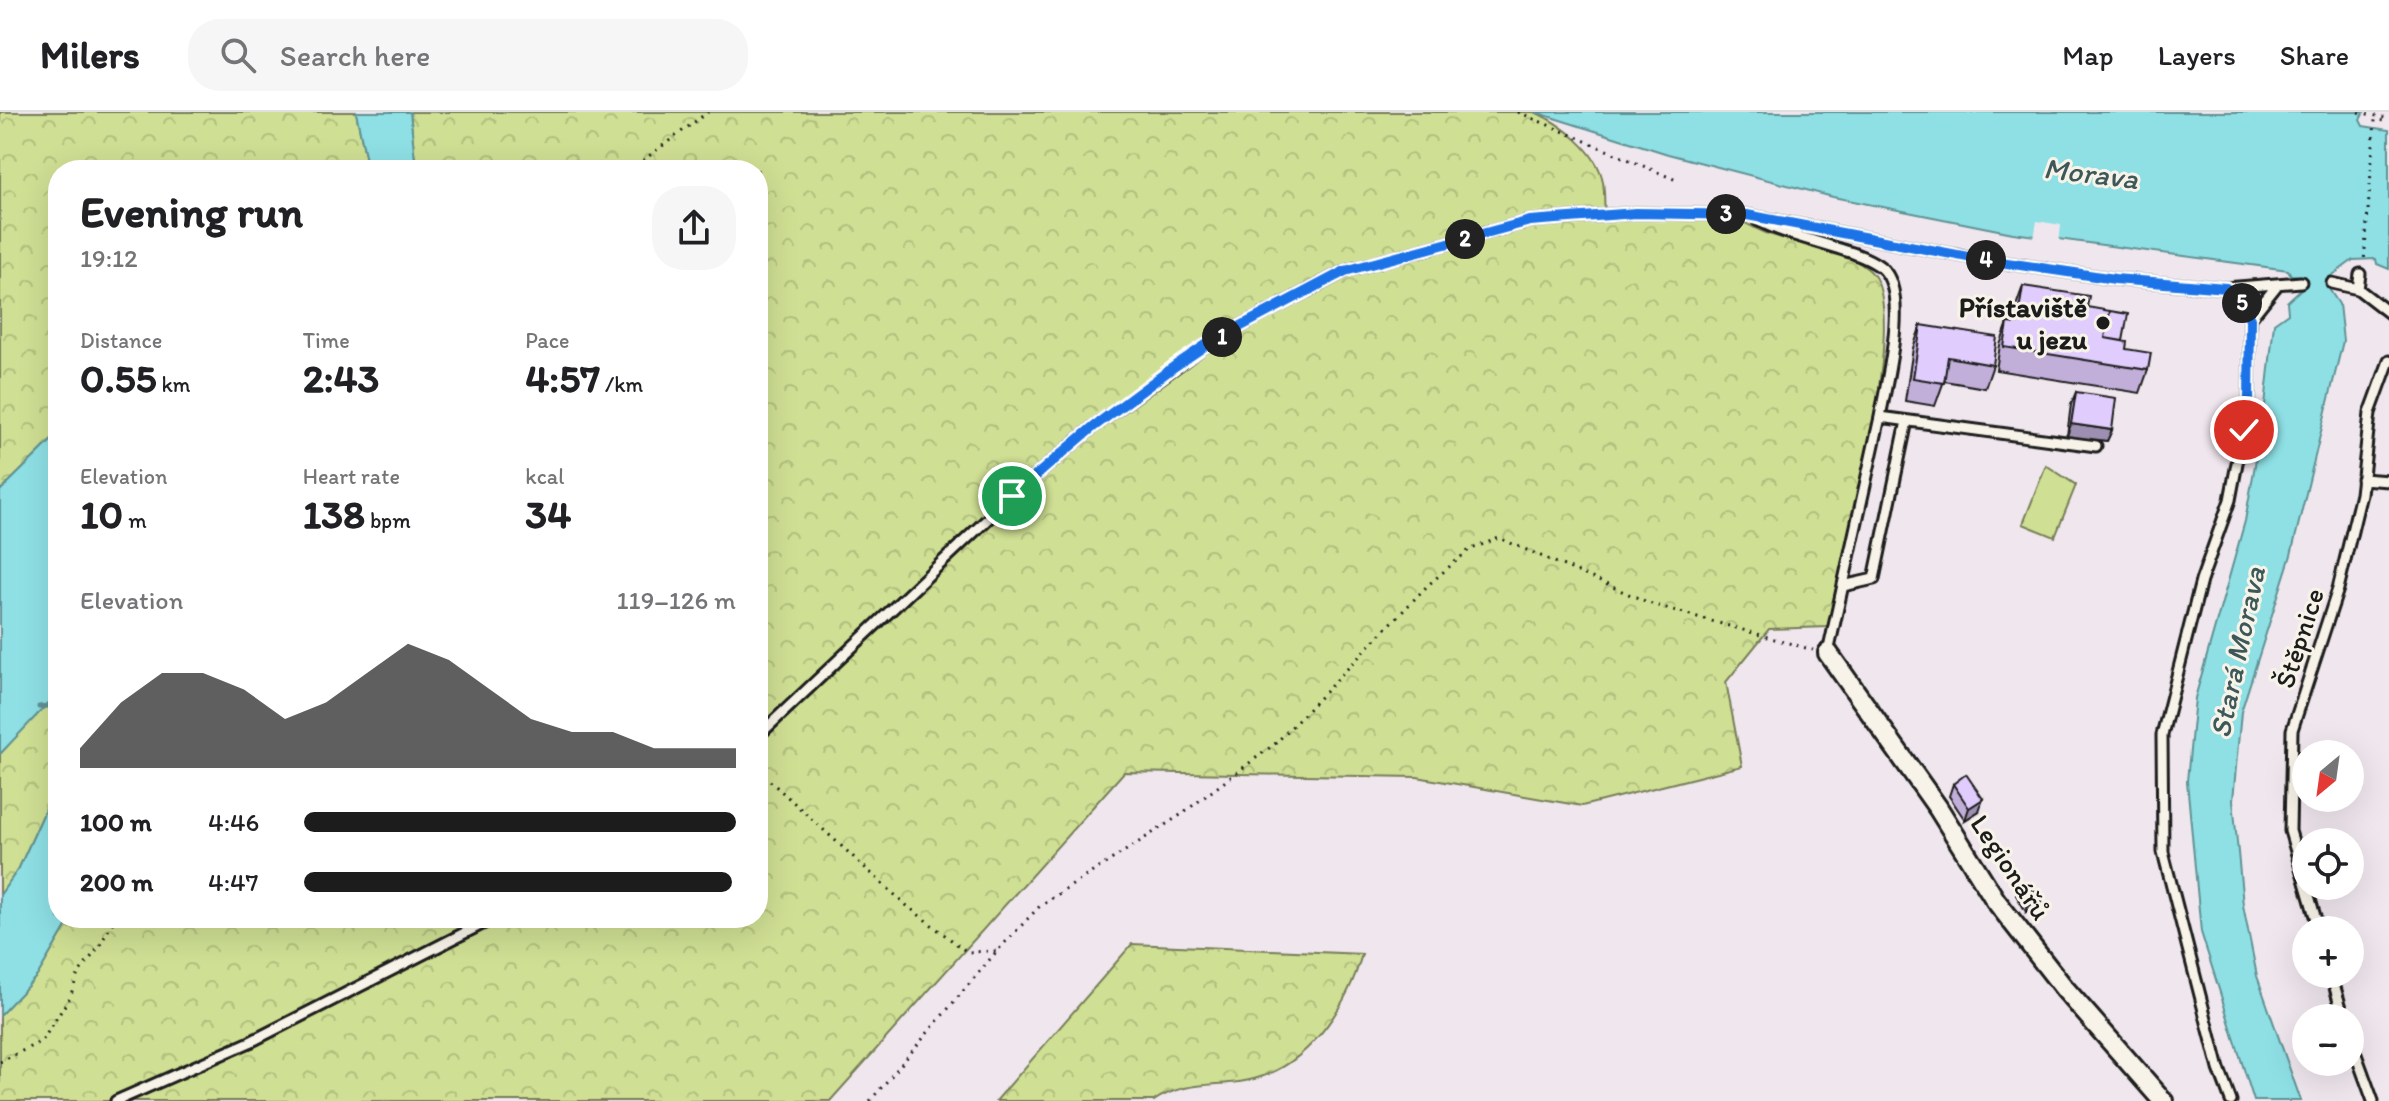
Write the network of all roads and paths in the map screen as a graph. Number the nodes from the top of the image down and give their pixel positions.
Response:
1 (708, 112) edge
2 (1518, 112) edge
3 (2362, 114) edge
4 (643, 160) edge
5 (1676, 180) dead end
6 (1747, 215) junction
7 (2363, 271) joint
8 (2301, 282) dead end
9 (2332, 283) dead end
10 (2278, 284) junction
11 (2226, 288) junction
12 (2358, 289) junction
13 (2389, 313) edge
14 (2250, 319) junction
15 (2389, 361) edge
16 (1880, 417) junction
17 (1907, 421) junction
18 (2096, 446) dead end
19 (2362, 479) junction
20 (2389, 481) edge
21 (1843, 586) junction
22 (1828, 653) junction
23 (768, 727) edge
24 (768, 779) edge
25 (2315, 916) edge
26 (109, 928) edge
27 (474, 928) edge
28 (997, 951) junction
29 (0, 1062) edge
30 (2364, 1076) edge
31 (116, 1101) edge
32 (870, 1101) edge
33 (2163, 1101) edge
34 (2231, 1101) edge
35 (2373, 1101) edge

1 - 4 path
2 - 5 path
3 - 7 path
6 - 11 lane
6 - 16 lane
6 - 23 lane
7 - 12 lane
8 - 10 lane
9 - 12 lane
10 - 11 lane
10 - 14 lane
11 - 14 lane
12 - 13 lane
14 - 34 lane
15 - 19 lane, Štěpnice
16 - 17 lane
16 - 21 lane
17 - 18 lane
17 - 21 lane
19 - 20 lane
19 - 25 lane, Štěpnice
21 - 22 lane
22 - 28 path
22 - 33 street, Legionářů
24 - 28 path
26 - 29 path
27 - 31 lane
28 - 32 path
30 - 35 lane

